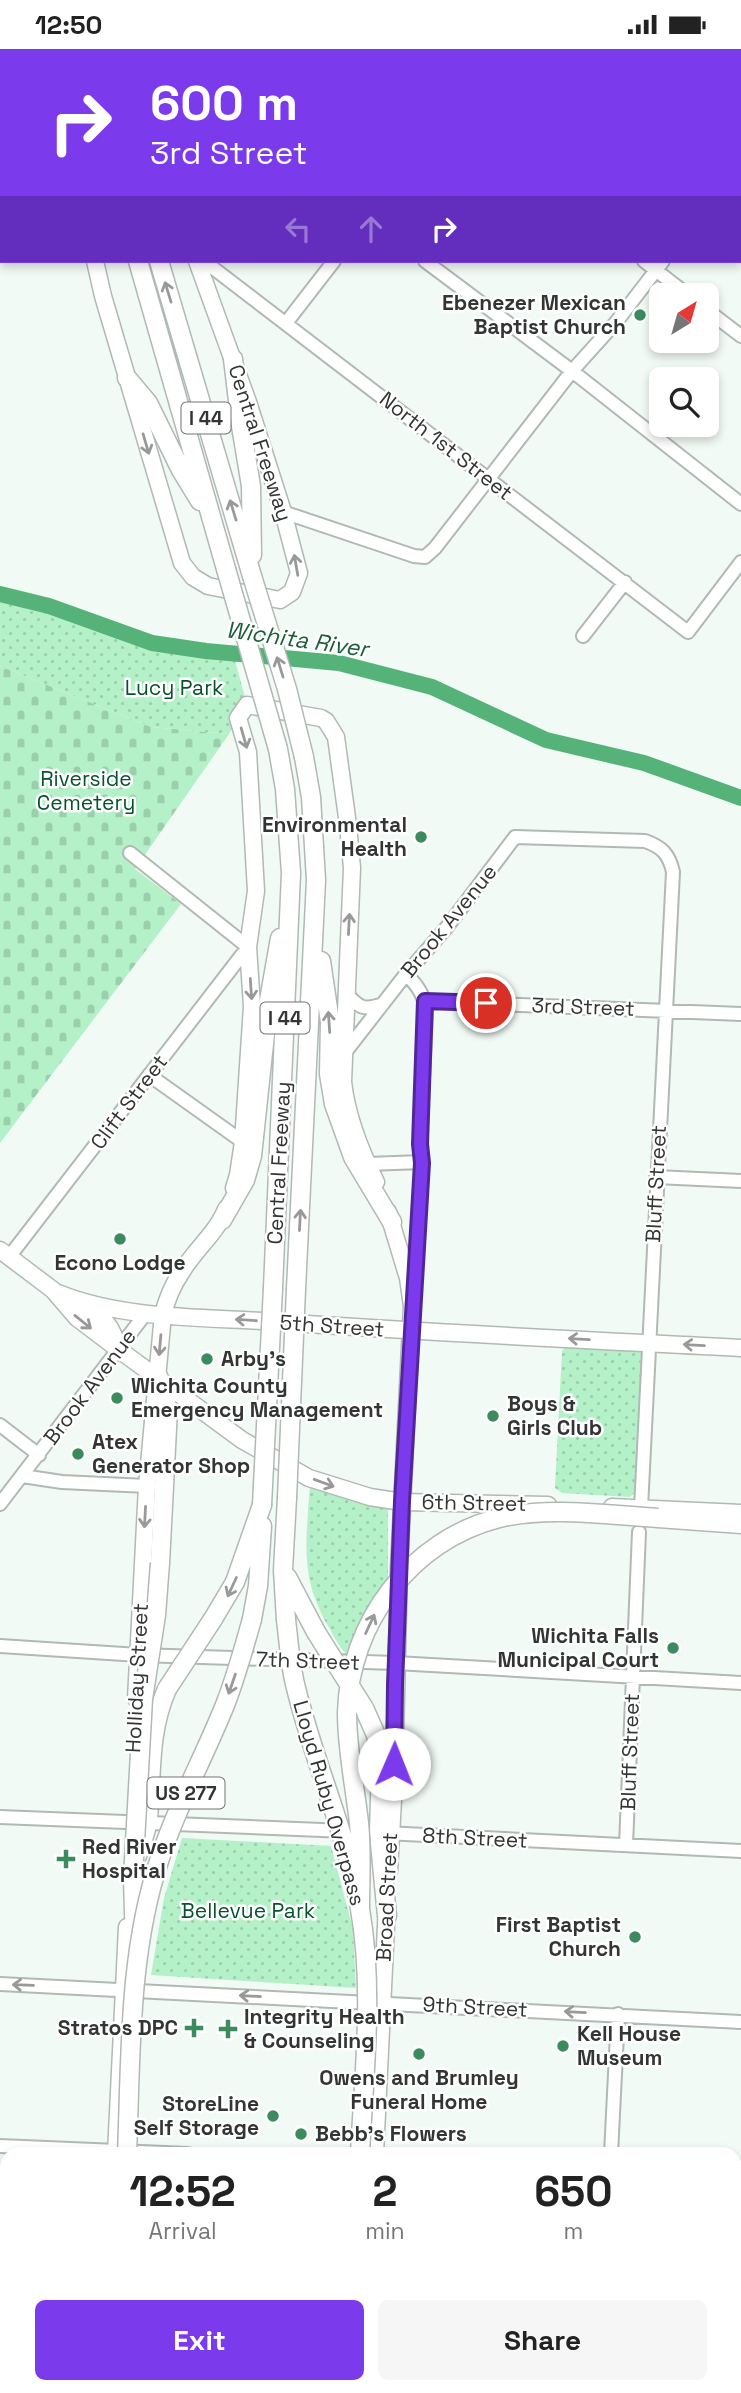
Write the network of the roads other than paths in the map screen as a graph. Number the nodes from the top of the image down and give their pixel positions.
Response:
1 (95, 263) edge
2 (139, 263) edge
3 (160, 263) edge
4 (198, 263) edge
5 (207, 263) edge
6 (332, 263) edge
7 (428, 263) edge
8 (659, 265) edge
9 (676, 283) edge
10 (719, 319) edge
11 (286, 323) junction
12 (741, 336) edge
13 (233, 359) junction
14 (572, 371) junction
15 (127, 378) junction
16 (488, 479) junction
17 (741, 504) edge
18 (283, 512) junction
19 (212, 518) junction
20 (741, 562) edge
21 (252, 576) junction
22 (625, 582) junction
23 (723, 584) junction
24 (741, 585) edge
25 (583, 636) dead end
26 (515, 837) joint
27 (130, 853) dead end
28 (292, 873) junction
29 (315, 919) junction
30 (248, 947) junction
31 (406, 974) junction
32 (346, 993) junction
33 (425, 1001) junction
34 (383, 1004) junction
35 (666, 1011) junction
36 (741, 1014) edge
37 (343, 1056) junction
38 (149, 1075) junction
39 (243, 1142) junction
40 (422, 1163) junction
41 (367, 1164) junction
42 (656, 1177) junction
43 (741, 1181) edge
44 (222, 1220) junction
45 (392, 1222) junction
46 (5, 1253) edge
47 (181, 1271) junction
48 (53, 1290) junction
49 (78, 1301) junction
50 (412, 1306) junction
51 (146, 1313) junction
52 (163, 1314) junction
53 (411, 1331) junction
54 (648, 1343) junction
55 (741, 1348) edge
56 (118, 1349) junction
57 (158, 1376) junction
58 (0, 1425) edge
59 (39, 1455) junction
60 (22, 1476) junction
61 (147, 1486) junction
62 (402, 1501) junction
63 (0, 1504) edge
64 (262, 1505) junction
65 (641, 1507) junction
66 (741, 1513) edge
67 (741, 1524) edge
68 (639, 1532) dead end
69 (283, 1570) junction
70 (286, 1620) joint
71 (0, 1646) edge
72 (139, 1655) junction
73 (396, 1664) junction
74 (632, 1677) junction
75 (741, 1683) edge
76 (0, 1817) edge
77 (130, 1821) junction
78 (148, 1822) junction
79 (385, 1833) junction
80 (626, 1845) junction
81 (741, 1851) edge
82 (128, 1883) junction
83 (360, 1908) junction
84 (387, 1916) joint
85 (136, 1971) junction
86 (0, 1984) edge
87 (125, 1989) junction
88 (382, 2003) junction
89 (618, 2014) junction
90 (741, 2022) edge
91 (119, 2147) edge
92 (120, 2147) edge
93 (360, 2147) edge
94 (375, 2147) edge
95 (611, 2147) edge

1 - 15 main road, Central Freeway
2 - 19 highway, Central Freeway / I 44
21 -> 3 highway, Central Freeway / I 44
4 - 13 main road, Central Freeway
5 - 11 street, North 1st Street
6 - 11 street
7 - 14 street
8 - 9 street
8 - 14 street
10 - 12 street
11 - 16 street, North 1st Street
13 - 18 main road, Central Freeway
13 - 21 highway
14 - 16 street
14 - 17 street
15 -> 18 main road, Central Freeway
15 - 19 highway
16 - 18 street
16 - 22 street, North 1st Street
19 - 28 highway, Central Freeway / I 44, bridge
20 - 23 street
29 -> 21 highway, Central Freeway / I 44, bridge
22 - 23 street, North 1st Street
22 - 25 street
23 - 24 street
26 - 31 street, Brook Avenue
26 - 35 street, Bluff Street
27 - 30 street
28 - 44 highway
28 - 64 highway, Central Freeway / I 44, bridge
45 -> 29 highway
69 -> 29 highway, Central Freeway / I 44, bridge
32 -> 30 main road, Central Freeway
30 - 38 street, Clift Street
30 -> 39 main road, Central Freeway
31 - 33 street
31 - 34 street, Brook Avenue
32 - 34 street
32 - 37 main road, Central Freeway
33 - 35 street, 3rd Street
33 - 40 street, Broad Street
34 - 37 street, Brook Avenue
35 - 36 street, 3rd Street
35 - 42 street, Bluff Street
37 - 41 main road, Central Freeway
38 - 39 street
38 - 46 street, Clift Street
39 - 44 main road, Central Freeway
40 - 41 street
40 - 50 street, Broad Street
41 - 45 main road, Central Freeway
42 - 43 street
42 - 54 street, Bluff Street
44 - 47 main road, Holliday Street
45 - 50 main road, Central Freeway
46 - 48 main road
47 - 51 main road, Brook Avenue
47 - 52 main road, Holliday Street
48 - 49 main road, 5th Street
48 -> 56 main road, 6th Street
49 - 51 main road, 5th Street
49 - 56 main road
50 - 53 main road, Broad Street
51 - 52 main road, 5th Street
51 - 56 street, Brook Avenue
53 -> 52 main road, 5th Street
52 -> 57 main road, Holliday Street
54 -> 53 main road, 5th Street
53 - 62 main road, Broad Street
55 -> 54 main road, 5th Street
54 - 65 street, Bluff Street
56 - 57 main road, 6th Street
56 - 59 street, Brook Avenue
57 - 61 main road, Holliday Street
57 -> 62 main road, 6th Street
57 - 85 highway, bridge
58 - 59 street
59 - 60 street, Brook Avenue
60 - 61 street
60 - 63 street, Brook Avenue
61 -> 72 main road, Holliday Street
62 - 65 main road, 6th Street
62 - 73 main road, Broad Street
64 -> 78 highway, bridge
64 -> 85 highway, Central Freeway / US 277, bridge
65 - 66 main road, 6th Street
83 -> 67 highway, bridge
68 - 74 street, Bluff Street
69 - 70 highway, Central Freeway
69 - 79 highway, bridge
70 - 83 highway, Lloyd Ruby Overpass, bridge
71 - 72 street, 7th Street
72 - 73 street, 7th Street
72 - 77 main road, Holliday Street
73 - 74 street, 7th Street
73 - 79 main road, Broad Street
74 - 75 street, 7th Street
74 - 80 street, Bluff Street
76 - 77 street, 8th Street
77 - 78 street, 8th Street
77 - 82 main road, Holliday Street
78 - 79 street, 8th Street
78 - 82 highway
79 - 80 street, 8th Street
79 - 84 highway
80 - 81 street, 8th Street
82 - 87 main road, Holliday Street
83 - 93 highway, Lloyd Ruby Overpass, bridge
84 - 88 main road, Broad Street
85 - 92 highway, US 277, bridge
87 -> 86 street, 9th Street
88 -> 87 street, 9th Street
87 - 91 main road, Holliday Street
89 -> 88 street, 9th Street
88 - 94 main road, Broad Street
89 - 90 street, 9th Street
89 - 95 street

